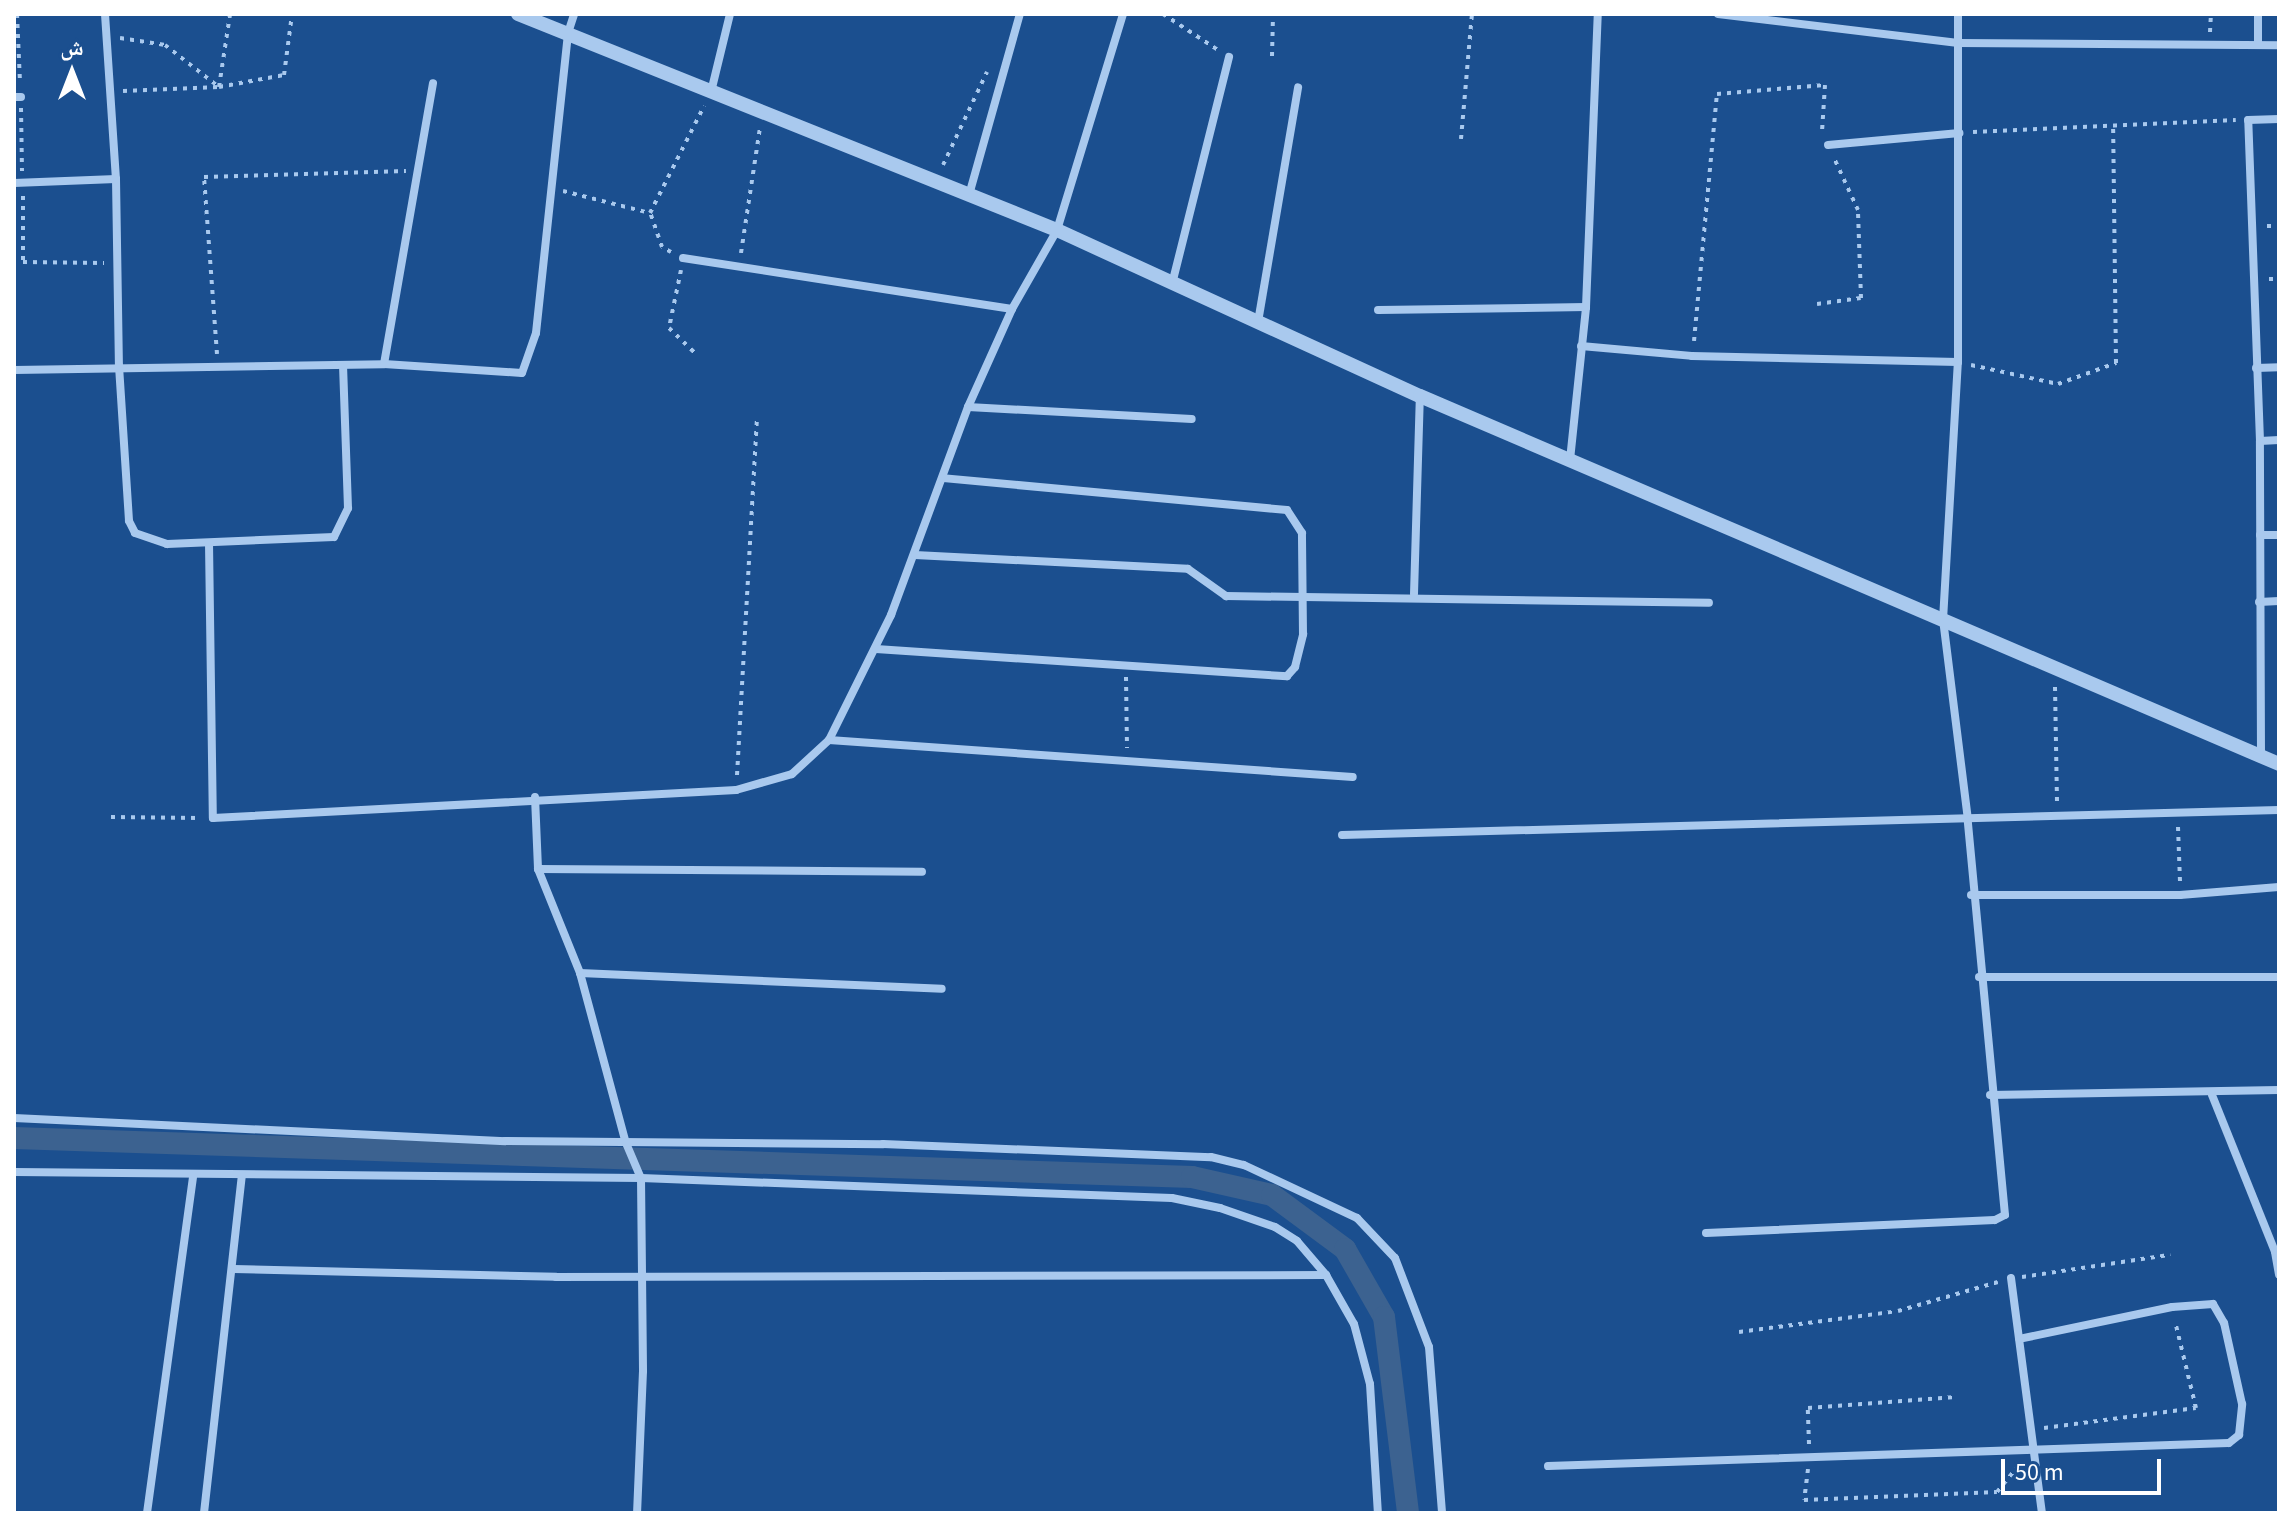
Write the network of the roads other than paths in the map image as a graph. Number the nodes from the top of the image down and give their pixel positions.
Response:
1 (105, 14) edge
2 (518, 14) edge
3 (574, 14) edge
4 (730, 14) edge
5 (1020, 14) edge
6 (1123, 14) edge
7 (1598, 14) edge
8 (1718, 14) edge
9 (1958, 14) edge
10 (2258, 14) edge
11 (568, 33) junction
12 (1958, 43) junction
13 (2258, 44) junction
14 (2279, 45) edge
15 (1229, 57) road end
16 (433, 83) dead end
17 (1298, 87) dead end
18 (711, 93) junction
19 (2279, 119) edge
20 (1959, 133) junction
21 (1828, 145) road end
22 (116, 179) junction
23 (18, 183) edge
24 (969, 195) junction
25 (1057, 230) junction
26 (683, 258) road end
27 (1173, 280) junction
28 (1586, 307) junction
29 (1012, 309) junction
30 (1378, 310) dead end
31 (1258, 322) junction
32 (1581, 346) junction
33 (1958, 362) junction
34 (384, 364) junction
35 (343, 365) junction
36 (119, 366) junction
37 (2279, 367) edge
38 (2256, 368) junction
39 (14, 370) edge
40 (1420, 396) junction
41 (968, 407) junction
42 (1192, 419) dead end
43 (2279, 440) edge
44 (2260, 441) junction
45 (1570, 460) junction
46 (943, 478) junction
47 (2260, 535) junction
48 (2279, 535) edge
49 (209, 543) junction
50 (915, 555) junction
51 (1414, 594) junction
52 (1303, 595) junction
53 (2279, 601) edge
54 (2259, 602) junction
55 (1709, 603) dead end
56 (1943, 620) junction
57 (876, 649) junction
58 (829, 740) junction
59 (2261, 756) junction
60 (2279, 764) edge
61 (1353, 777) dead end
62 (535, 797) junction
63 (2279, 810) edge
64 (1968, 820) junction
65 (1342, 835) dead end
66 (538, 869) junction
67 (922, 872) dead end
68 (2279, 887) edge
69 (1971, 895) junction
70 (580, 973) junction
71 (1979, 977) junction
72 (2279, 977) edge
73 (942, 989) dead end
74 (2279, 1090) edge
75 (1990, 1095) junction
76 (2212, 1095) junction
77 (14, 1118) edge
78 (626, 1143) junction
79 (14, 1172) edge
80 (242, 1175) junction
81 (193, 1176) junction
82 (641, 1178) junction
83 (1706, 1233) dead end
84 (234, 1269) junction
85 (1326, 1275) junction
86 (2279, 1275) edge
87 (643, 1276) junction
88 (2011, 1278) road end
89 (2019, 1339) junction
90 (2032, 1449) junction
91 (1548, 1466) dead end
92 (147, 1513) edge
93 (204, 1513) edge
94 (637, 1513) edge
95 (1378, 1513) edge
96 (1442, 1513) edge
97 (2042, 1513) edge

1 - 22 street
2 - 11 street
3 - 11 street
4 - 18 street
5 - 24 street
6 - 25 street
7 - 28 street
8 - 12 street
9 - 12 street
10 - 13 street
11 - 18 street
11 - 34 street
12 - 13 street
12 - 20 street
13 - 14 street
15 - 27 street
16 - 34 street
17 - 31 street
18 - 24 street
19 - 38 street
20 - 21 street
20 - 33 street
22 - 23 street
22 - 36 street
24 - 25 street
25 - 27 street
25 - 29 street
26 - 29 street
27 - 31 street
28 - 30 street
28 - 32 street
29 - 41 street
31 - 40 street
32 - 33 street
32 - 45 street
33 - 56 street
34 - 35 street
35 - 36 street
35 - 49 street
36 - 39 street
36 - 49 street
37 - 38 street
38 - 44 street
40 - 45 street
40 - 51 street
41 - 42 street
41 - 46 street
43 - 44 street
44 - 47 street
45 - 56 street
46 - 50 street
46 - 52 street
47 - 48 street
47 - 54 street
49 - 62 street
50 - 52 street
50 - 57 street
51 - 52 street
51 - 55 street
52 - 57 street
53 - 54 street
54 - 59 street
56 - 59 street
56 - 64 street
57 - 58 street
58 - 61 street
58 - 62 street
59 - 60 street
62 - 66 street
63 - 64 street
64 - 65 street
64 - 69 street
66 - 67 street
66 - 70 street
68 - 69 street
69 - 71 street
70 - 73 street
70 - 78 street
71 - 72 street
71 - 75 street
74 - 76 street
75 - 76 street
75 - 83 street
76 - 86 street
77 - 78 street
78 - 82 street
78 - 96 street
79 - 81 street
80 - 81 street
80 - 82 street
80 - 84 street
81 - 92 street
82 - 85 street
82 - 87 street
84 - 87 street
84 - 93 street
85 - 87 street
85 - 95 street
87 - 94 street
88 - 89 street
89 - 90 street
89 - 90 street
90 - 91 street
90 - 97 street

